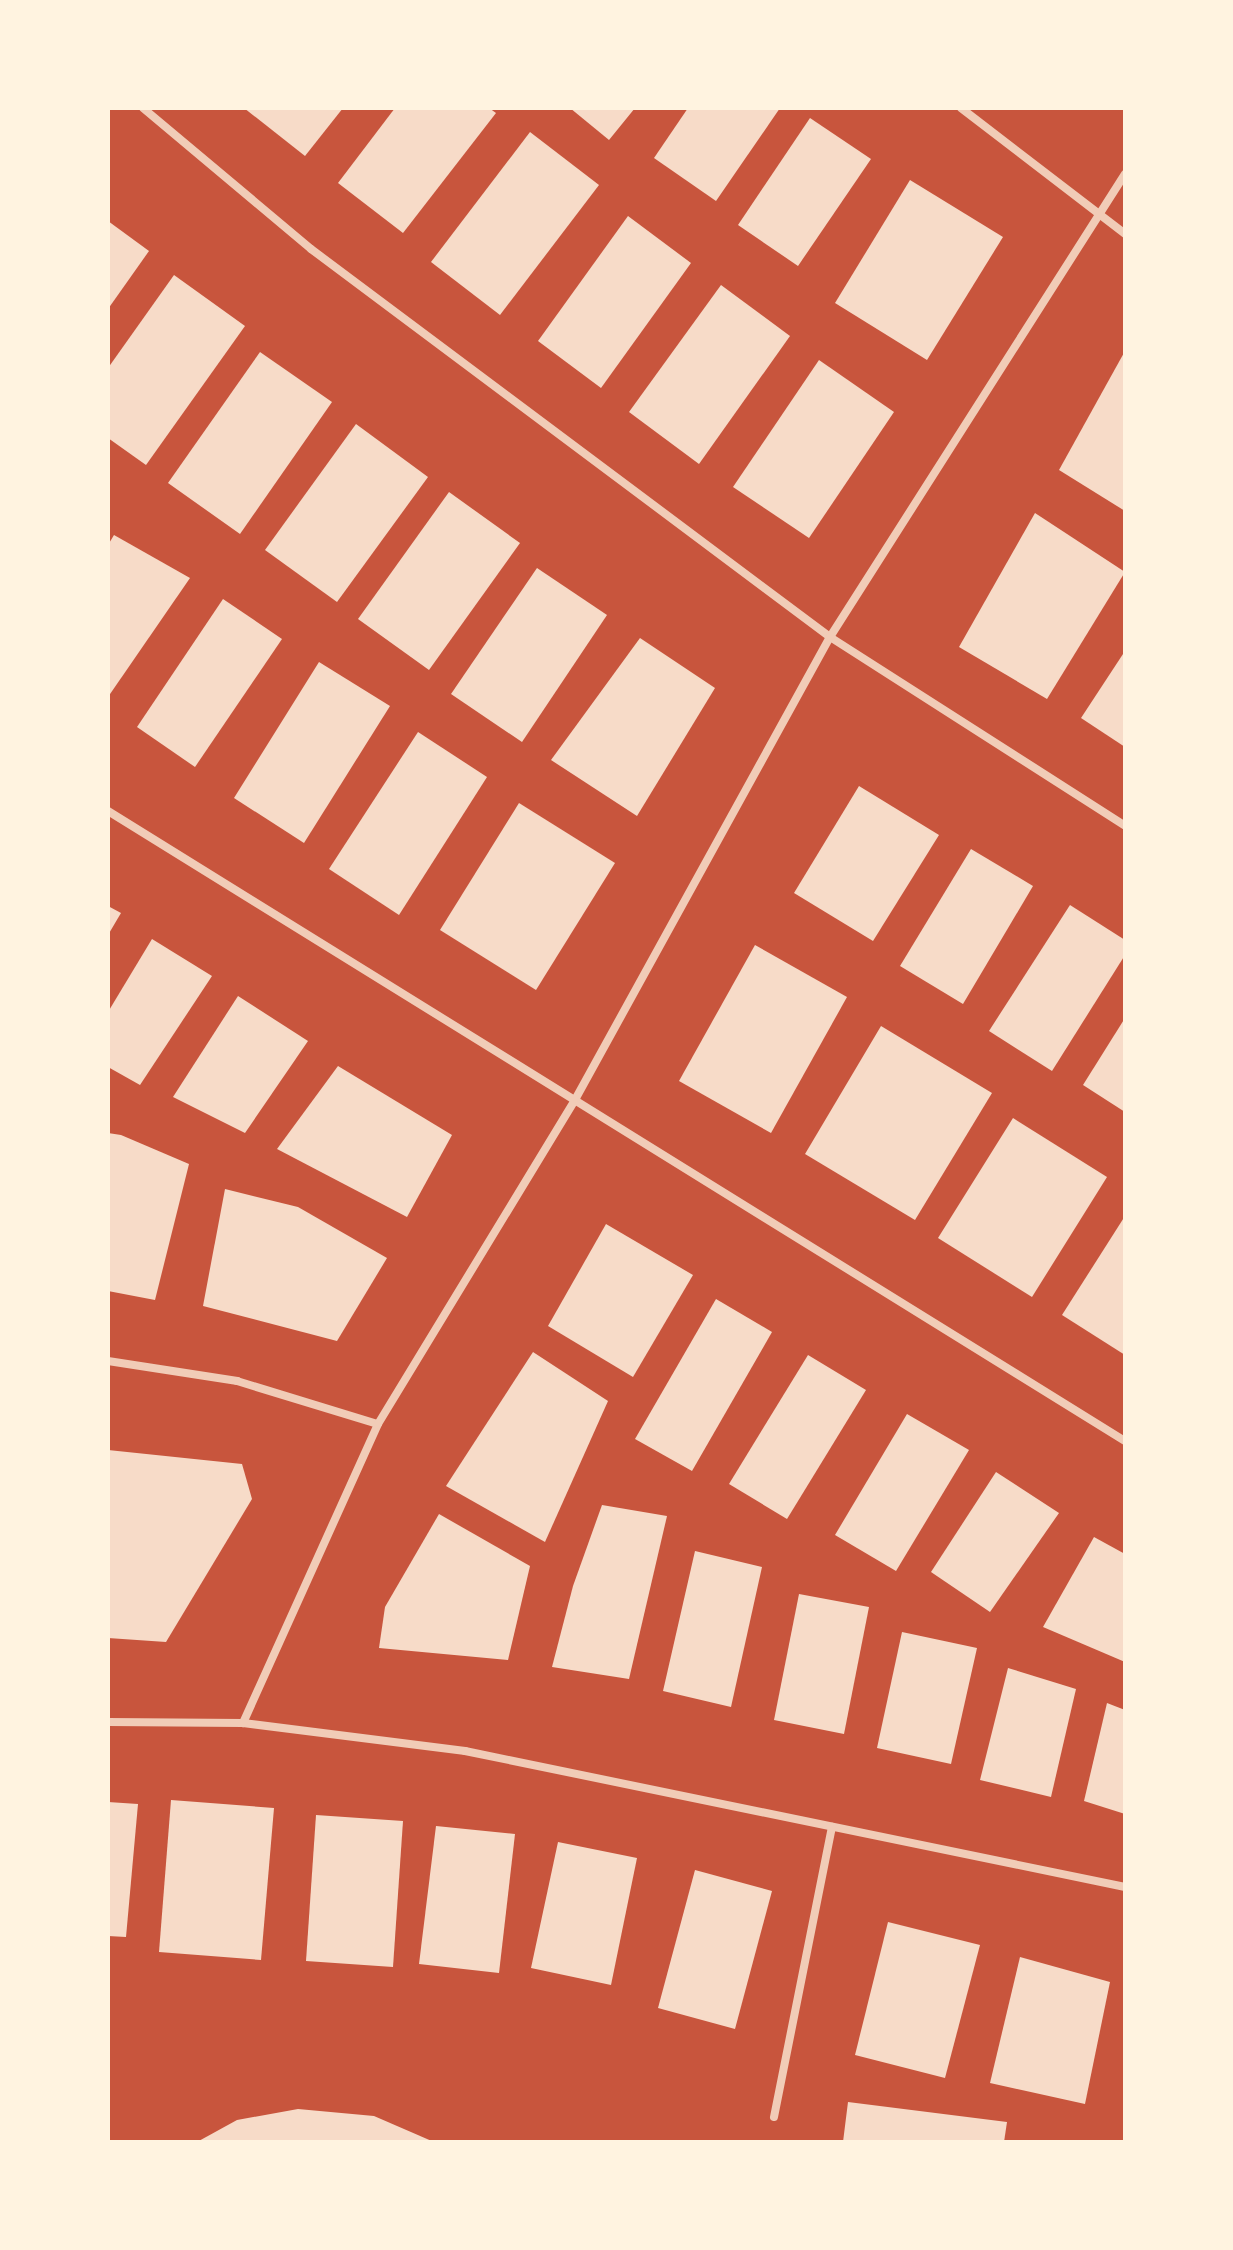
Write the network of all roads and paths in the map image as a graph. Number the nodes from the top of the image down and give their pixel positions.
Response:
1 (143, 108) edge
2 (961, 108) edge
3 (1125, 174) edge
4 (1100, 217) junction
5 (1125, 234) edge
6 (830, 637) junction
7 (108, 811) edge
8 (1125, 826) edge
9 (576, 1098) junction
10 (108, 1361) edge
11 (378, 1424) junction
12 (1125, 1441) edge
13 (108, 1722) edge
14 (243, 1723) junction
15 (832, 1827) junction
16 (1125, 1887) edge
17 (774, 2117) dead end

1 - 6 street
2 - 4 street
3 - 4 street
4 - 5 street
4 - 6 street
6 - 8 street
6 - 9 street
7 - 9 street
9 - 11 street
9 - 12 street
10 - 11 street
11 - 14 street
13 - 14 street
14 - 15 street
15 - 16 street
15 - 17 street

